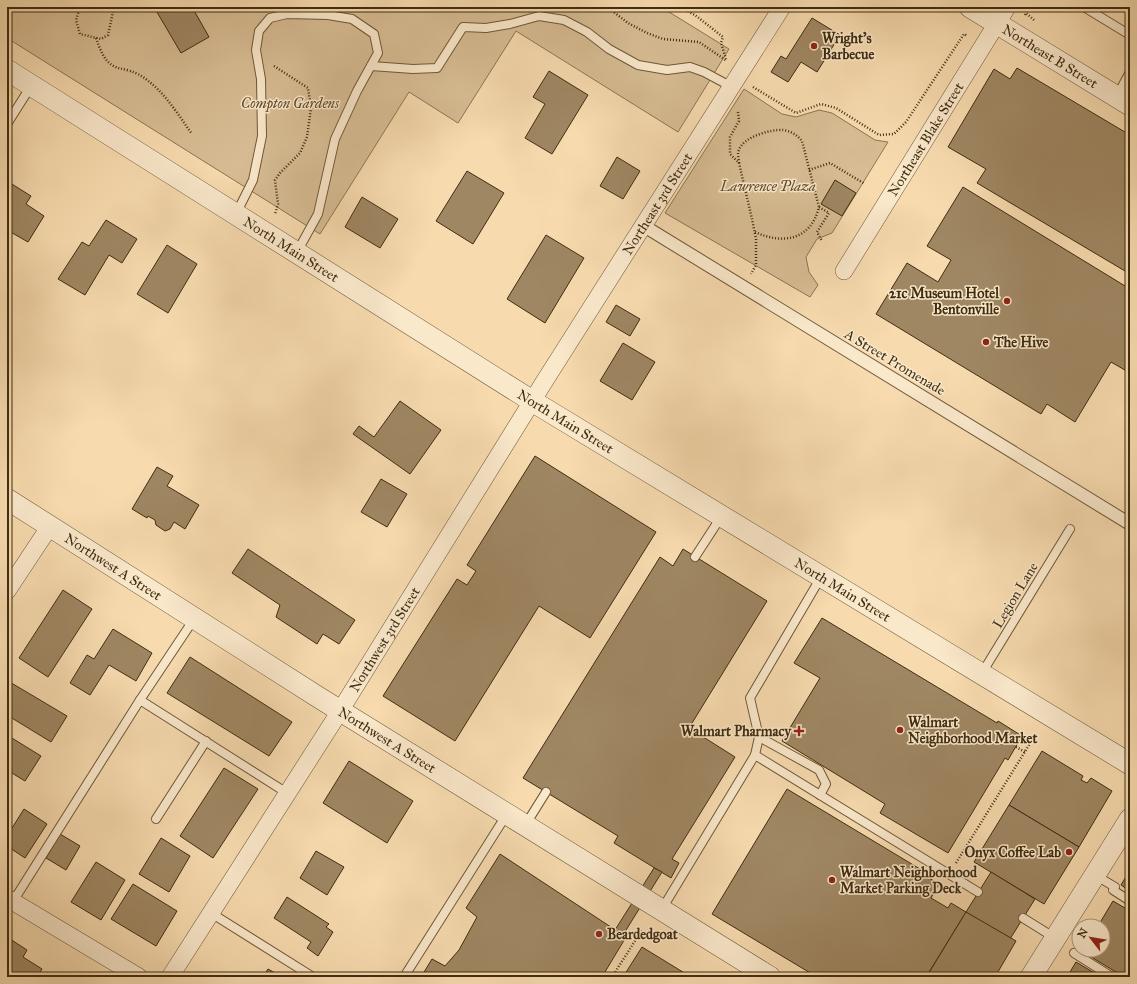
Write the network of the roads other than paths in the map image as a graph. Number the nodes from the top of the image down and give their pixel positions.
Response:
1 (782, 7) edge
2 (970, 7) edge
3 (1084, 7) edge
4 (1002, 16) edge
5 (1130, 36) edge
6 (371, 66) junction
7 (7, 70) edge
8 (1130, 72) edge
9 (31, 86) junction
10 (732, 87) junction
11 (1123, 100) edge
12 (7, 124) edge
13 (236, 214) junction
14 (644, 226) junction
15 (296, 253) junction
16 (844, 270) dead end
17 (532, 401) junction
18 (7, 499) edge
19 (722, 516) junction
20 (1130, 524) edge
21 (50, 526) junction
22 (1070, 529) dead end
23 (695, 557) dead end
24 (821, 576) junction
25 (7, 591) edge
26 (194, 619) junction
27 (982, 674) junction
28 (140, 700) junction
29 (340, 711) junction
30 (759, 737) junction
31 (206, 741) junction
32 (755, 755) junction
33 (1130, 764) edge
34 (546, 792) dead end
35 (287, 793) junction
36 (820, 795) junction
37 (507, 813) junction
38 (156, 819) dead end
39 (1130, 819) edge
40 (526, 824) junction
41 (1095, 875) junction
42 (978, 892) dead end
43 (1130, 900) edge
44 (9, 904) edge
45 (662, 909) junction
46 (211, 913) junction
47 (1023, 918) dead end
48 (1056, 938) junction
49 (1082, 958) edge
50 (139, 977) edge
51 (170, 977) edge
52 (313, 977) edge
53 (404, 977) edge
54 (770, 977) edge
55 (1032, 977) edge
56 (1112, 977) edge

1 - 10 street, Northeast 3rd Street
2 - 4 street, Northeast B Street
3 - 5 lane
4 - 11 street, Northeast B Street
4 - 16 street, Northeast Blake Street
6 - 10 lane
6 - 13 lane
6 - 15 lane
7 - 9 street, North Main Street
8 - 11 lane
9 - 12 lane
9 - 13 street, North Main Street
10 - 14 street, Northeast 3rd Street
13 - 15 street, North Main Street
14 - 17 street, Northeast 3rd Street
14 - 20 street, A Street Promenade
15 - 17 street, North Main Street
17 - 19 street, North Main Street
17 - 29 street, Northwest 3rd Street
18 - 21 street, Northwest A Street
19 - 23 lane
19 - 24 street, North Main Street
21 - 25 street
21 - 26 street, Northwest A Street
22 - 27 lane, Legion Lane
24 - 27 street, North Main Street
24 - 30 lane
26 - 28 lane
26 - 29 street, Northwest A Street
27 - 33 street, North Main Street
28 - 31 lane
28 - 44 lane
29 - 35 street, Northwest 3rd Street
29 - 37 street, Northwest A Street
30 - 32 lane
30 - 36 lane
31 - 35 lane
31 - 38 lane
32 - 36 lane
32 - 45 lane
34 - 40 lane
35 - 46 street, Northwest 3rd Street
36 - 42 lane
37 - 40 street, Northwest A Street
37 - 53 lane
39 - 41 street
40 - 45 street, Northwest A Street
41 - 43 lane
41 - 48 street
44 - 50 street
45 - 54 street, Northwest A Street
46 - 51 street, Northwest 3rd Street
46 - 52 lane
47 - 48 lane
48 - 55 street
49 - 56 lane

